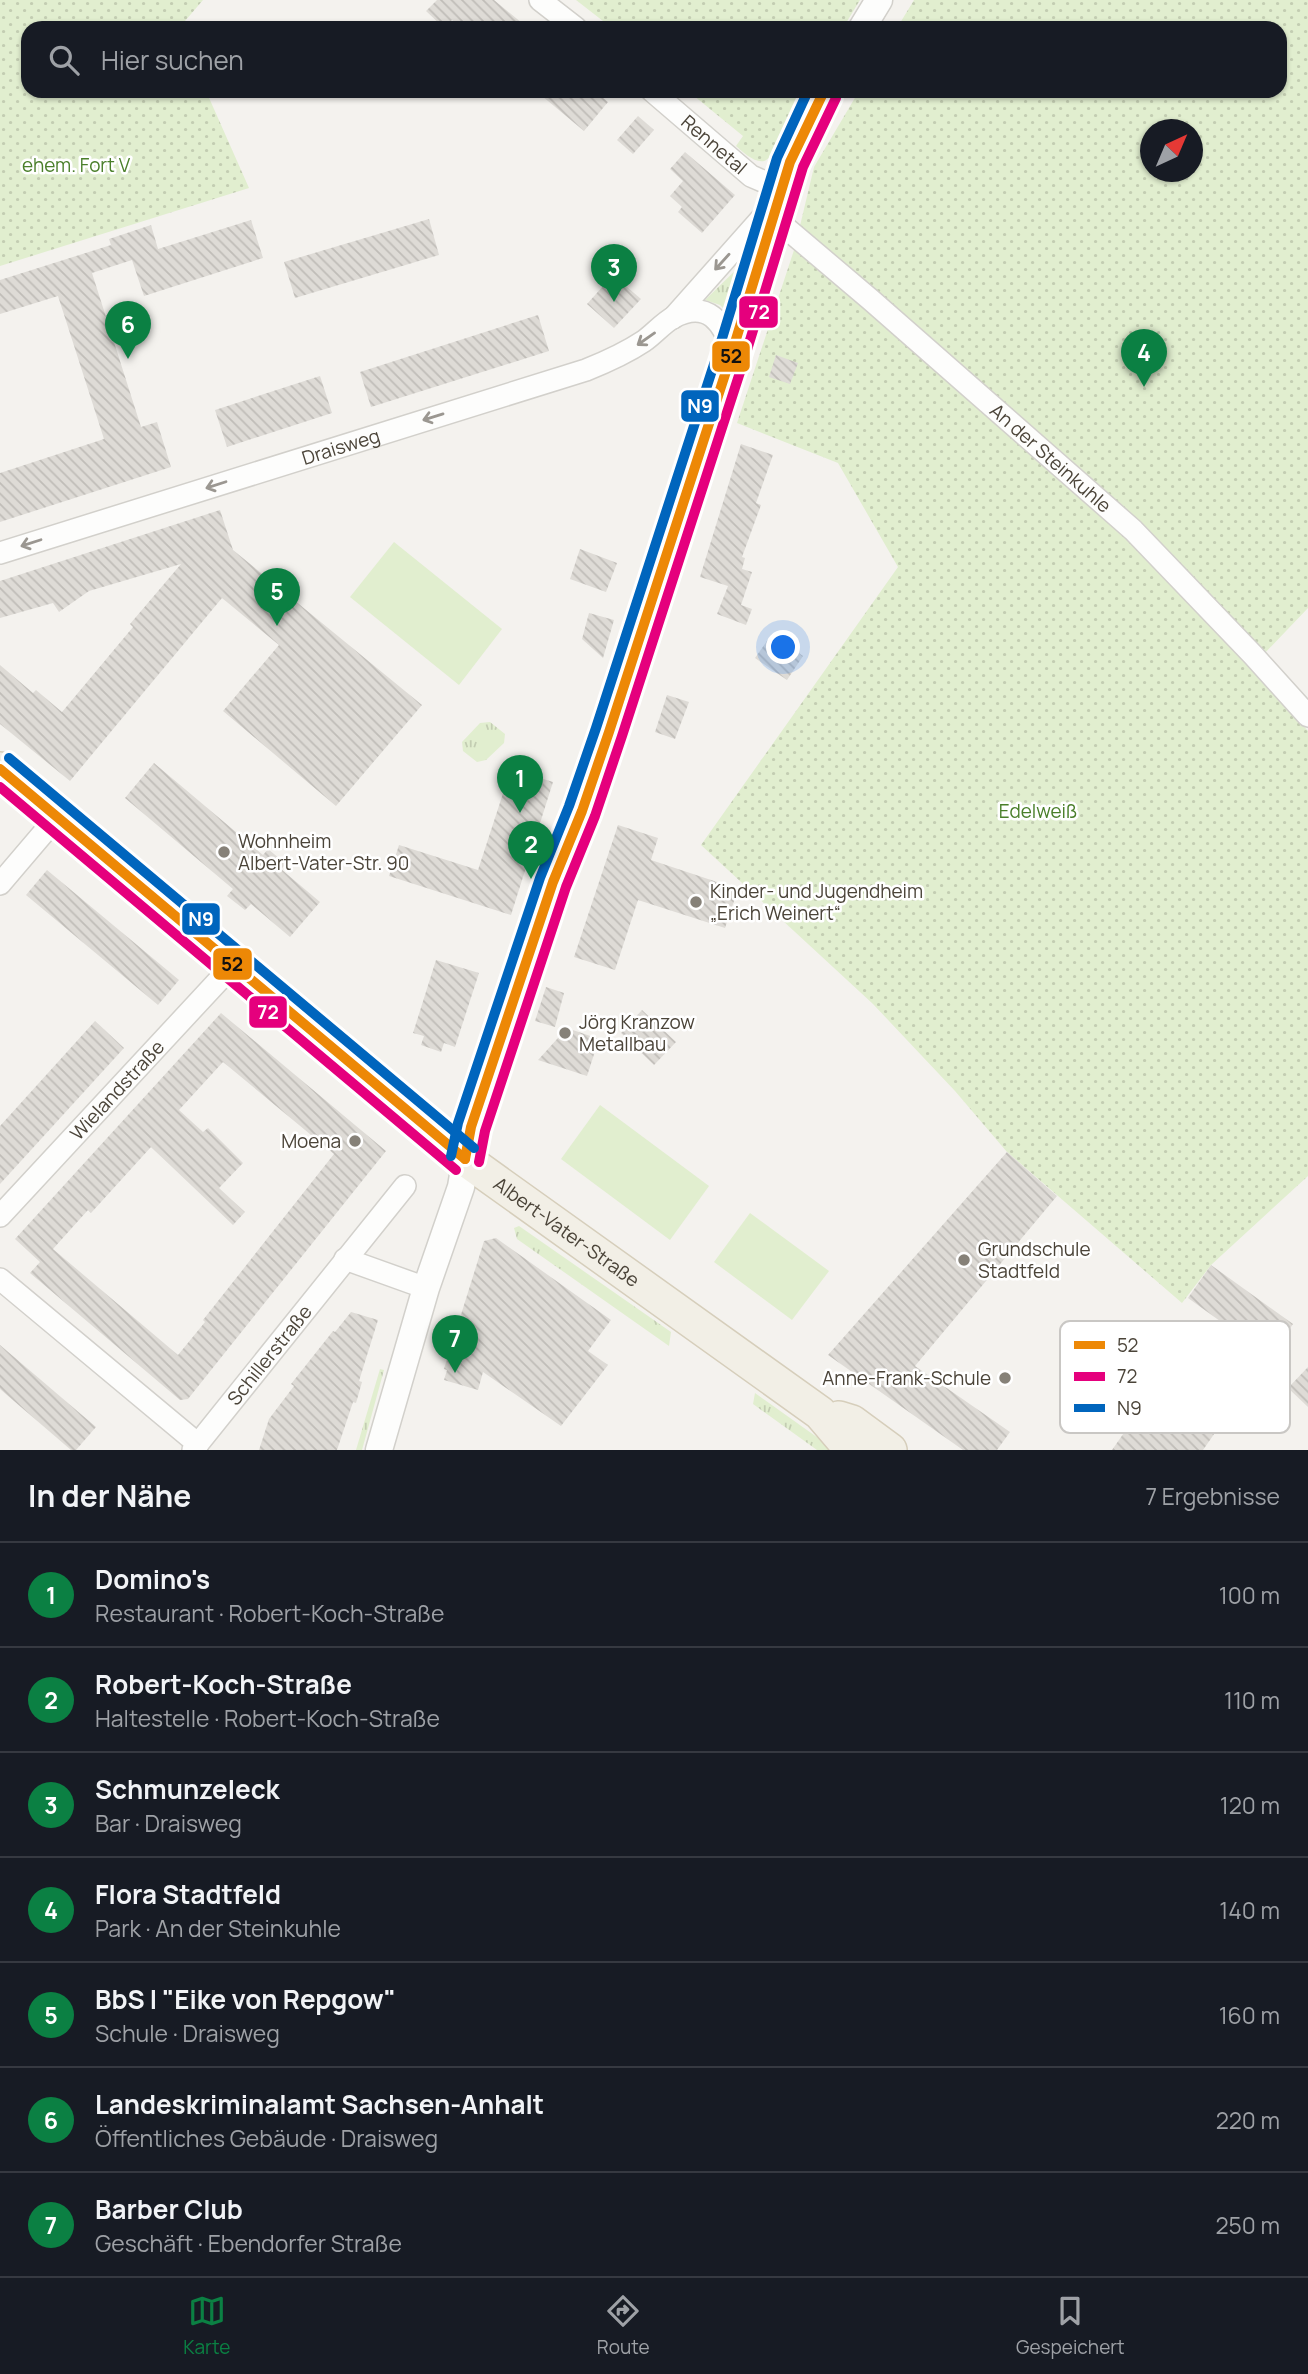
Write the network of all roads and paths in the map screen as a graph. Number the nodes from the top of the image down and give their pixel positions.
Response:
1 (540, 0) edge
2 (878, 0) edge
3 (567, 21) edge
4 (866, 21) edge
5 (660, 98) edge
6 (820, 98) edge
7 (781, 189) junction
8 (771, 223) junction
9 (673, 318) junction
10 (733, 351) junction
11 (0, 553) edge
12 (1308, 716) edge
13 (0, 769) edge
14 (57, 817) junction
15 (0, 884) edge
16 (233, 965) junction
17 (465, 1159) junction
18 (405, 1186) dead end
19 (0, 1216) edge
20 (345, 1259) junction
21 (0, 1279) edge
22 (426, 1288) junction
23 (820, 1413) junction
24 (195, 1447) edge
25 (379, 1450) edge
26 (856, 1450) edge
27 (890, 1450) edge

1 - 3 street
2 - 4 street
5 - 7 street, Rennetal
6 - 7 street
7 - 8 street
8 -> 9 street, Draisweg
8 - 10 street
8 - 12 street, An der Steinkuhle
9 - 10 street
9 -> 11 street, Draisweg
10 - 17 street
13 - 14 main road, Albert-Vater-Straße
14 - 15 street
14 - 16 main road, Albert-Vater-Straße
16 - 17 main road, Albert-Vater-Straße
16 - 19 street, Wielandstraße
17 - 22 street
17 - 23 main road, Albert-Vater-Straße
18 - 20 street, Schillerstraße
20 - 22 street
20 - 24 street, Schillerstraße
21 - 24 street
22 - 25 street
23 - 26 main road, Albert-Vater-Straße
23 - 27 main road, Albert-Vater-Straße

